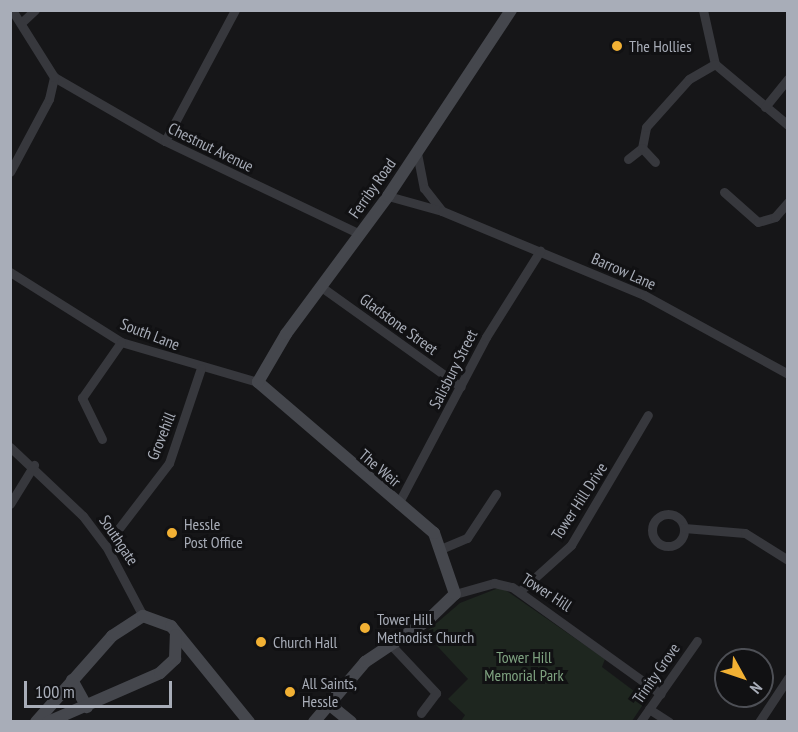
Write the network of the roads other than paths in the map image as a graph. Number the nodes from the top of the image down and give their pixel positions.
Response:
1 (12, 10) edge
2 (34, 10) edge
3 (235, 10) edge
4 (511, 10) edge
5 (703, 10) edge
6 (21, 23) junction
7 (715, 64) junction
8 (54, 77) junction
9 (788, 79) edge
10 (765, 107) junction
11 (788, 125) edge
12 (165, 141) junction
13 (642, 148) junction
14 (417, 153) junction
15 (628, 159) dead end
16 (655, 162) dead end
17 (10, 172) edge
18 (724, 192) dead end
19 (388, 196) junction
20 (788, 202) edge
21 (442, 211) junction
22 (360, 234) junction
23 (540, 251) junction
24 (10, 272) edge
25 (320, 286) junction
26 (121, 342) junction
27 (201, 368) junction
28 (788, 374) edge
29 (258, 382) junction
30 (461, 387) junction
31 (648, 415) dead end
32 (102, 439) dead end
33 (10, 447) edge
34 (34, 465) junction
35 (496, 494) dead end
36 (10, 504) edge
37 (398, 504) junction
38 (684, 528) dead end
39 (113, 536) dead end
40 (443, 548) junction
41 (788, 560) edge
42 (520, 591) junction
43 (455, 594) junction
44 (143, 616) junction
45 (175, 631) junction
46 (697, 641) dead end
47 (391, 645) junction
48 (190, 652) junction
49 (175, 659) junction
50 (788, 678) edge
51 (72, 680) junction
52 (661, 694) junction
53 (330, 705) junction
54 (87, 707) junction
55 (650, 709) junction
56 (421, 713) dead end
57 (36, 722) edge
58 (48, 722) edge
59 (249, 722) edge
60 (314, 722) edge
61 (351, 722) edge
62 (640, 722) edge
63 (669, 722) edge
64 (759, 722) edge

1 - 6 street
2 - 6 street
3 - 12 street
4 - 14 street, Ferriby Road
5 - 7 street
6 - 8 street
7 - 10 street
7 - 13 street
8 - 12 street, Chestnut Avenue
8 - 17 street
9 - 10 street
10 - 11 street
12 - 22 street, Chestnut Avenue
13 - 15 street
13 - 16 street
14 - 19 street, Ferriby Road
14 - 21 street
18 - 20 street
19 - 21 street, Barrow Lane
19 - 22 street, Ferriby Road
21 - 23 street, Barrow Lane
22 - 25 street, Ferriby Road
23 - 28 street, Barrow Lane
23 - 30 street, Salisbury Street
24 - 26 street, South Lane
25 - 29 street, Ferriby Road
25 - 30 street, Gladstone Street
26 - 27 street, South Lane
26 - 32 street
27 - 29 street, South Lane
27 - 39 street, Grovehill
29 - 37 street, The Weir
30 - 37 street, Salisbury Street
31 - 42 street, Tower Hill Drive
33 - 34 street, Southgate
34 - 36 street
34 - 44 street, Southgate
35 - 40 street
37 - 40 street, The Weir
38 - 41 street
40 - 43 street, The Weir
42 - 43 street, Tower Hill
42 - 52 street, Tower Hill
43 - 47 street, Tower Hill
44 - 45 street
44 - 51 street
45 - 48 street
45 - 49 street
46 - 52 street, Trinity Grove
47 - 53 street, Tower Hill
47 - 56 street
48 - 49 street
48 - 59 street
49 - 54 street
50 - 64 street
51 - 54 street
51 - 57 street
52 - 55 street, Trinity Grove
53 - 60 street, Tower Hill
53 - 61 street
54 - 58 street
55 - 62 street, Trinity Grove
55 - 63 street

